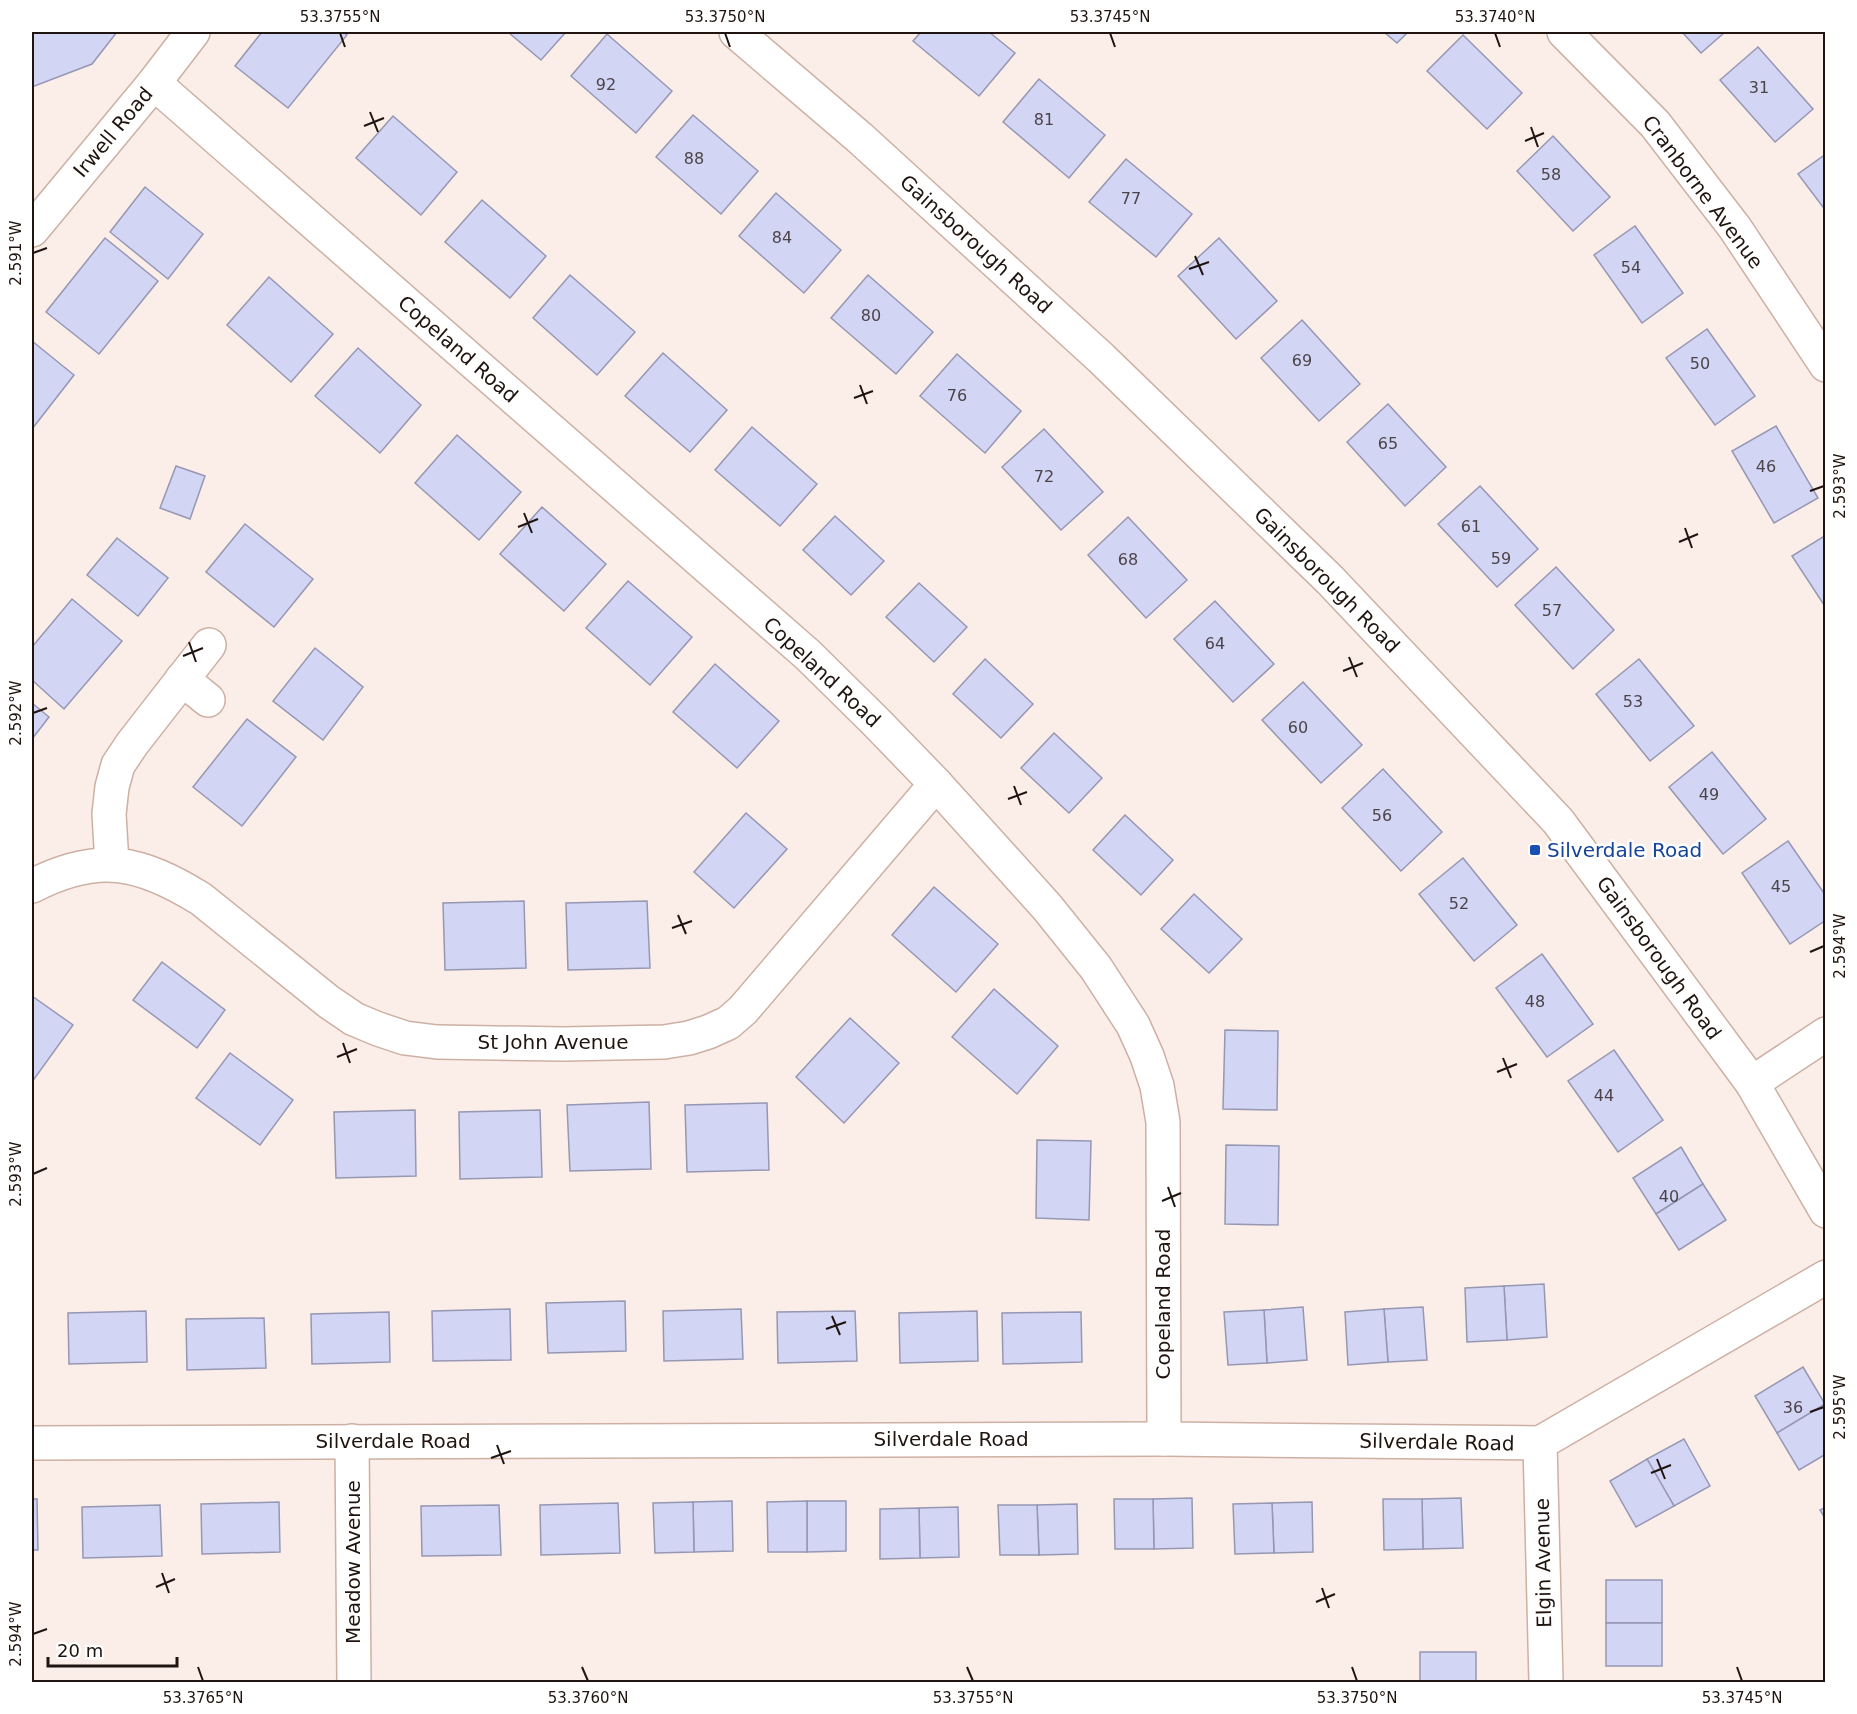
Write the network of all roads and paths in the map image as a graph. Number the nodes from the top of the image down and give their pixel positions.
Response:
1 (193, 32) edge
2 (736, 32) edge
3 (1564, 32) edge
4 (154, 83) junction
5 (35, 218) edge
6 (1826, 365) edge
7 (209, 645) dead end
8 (182, 679) junction
9 (208, 700) dead end
10 (936, 784) junction
11 (112, 864) junction
12 (32, 886) edge
13 (1826, 1034) edge
14 (1752, 1083) junction
15 (1826, 1211) edge
16 (1826, 1277) edge
17 (1164, 1439) junction
18 (352, 1441) junction
19 (32, 1443) edge
20 (1540, 1443) junction
21 (354, 1683) edge
22 (1546, 1683) edge

1 - 4 street, Irwell Road
2 - 14 street, Gainsborough Road
3 - 6 street, Cranborne Avenue
4 - 5 street, Irwell Road
4 - 10 street, Copeland Road
7 - 8 street
8 - 9 street
8 - 11 street
10 - 11 street, St John Avenue
10 - 17 street, Copeland Road
11 - 12 street, St John Avenue
13 - 14 street
14 - 15 street, Gainsborough Road
16 - 20 street, Silverdale Road
17 - 18 street, Silverdale Road
17 - 20 street, Silverdale Road
18 - 19 street, Silverdale Road
18 - 21 street, Meadow Avenue
20 - 22 street, Elgin Avenue

